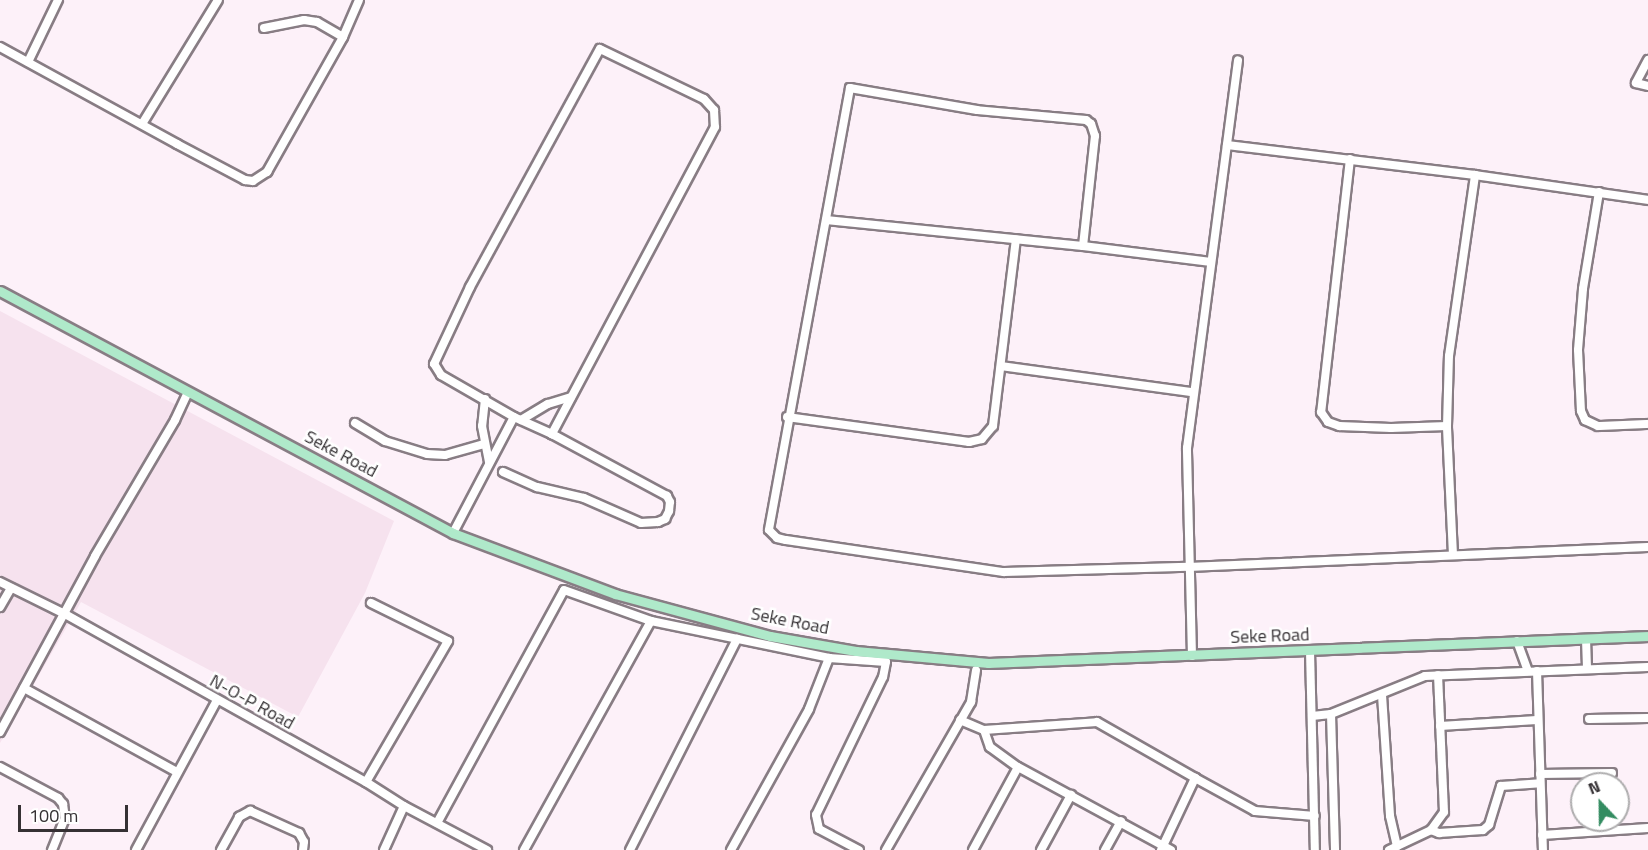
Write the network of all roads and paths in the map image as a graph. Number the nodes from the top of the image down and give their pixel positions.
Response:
1 (58, 0) edge
2 (218, 0) edge
3 (359, 0) edge
4 (264, 28) dead end
5 (343, 37) junction
6 (0, 47) edge
7 (1238, 60) dead end
8 (1648, 60) edge
9 (28, 62) junction
10 (1648, 86) edge
11 (142, 124) junction
12 (1227, 145) junction
13 (1350, 159) junction
14 (1475, 175) junction
15 (1599, 192) junction
16 (1648, 200) edge
17 (826, 220) junction
18 (1016, 239) junction
19 (1083, 246) junction
20 (1211, 262) junction
21 (0, 291) edge
22 (1001, 366) junction
23 (188, 392) junction
24 (1192, 392) junction
25 (571, 397) junction
26 (485, 399) junction
27 (787, 417) junction
28 (518, 419) junction
29 (355, 423) dead end
30 (1648, 424) edge
31 (1448, 426) junction
32 (552, 434) junction
33 (484, 444) junction
34 (489, 462) junction
35 (503, 472) dead end
36 (453, 533) junction
37 (1648, 547) edge
38 (1453, 555) junction
39 (1188, 567) junction
40 (0, 582) edge
41 (11, 588) junction
42 (371, 603) dead end
43 (0, 607) edge
44 (65, 614) junction
45 (651, 621) junction
46 (1648, 636) edge
47 (736, 639) junction
48 (1586, 639) junction
49 (1517, 641) junction
50 (1310, 651) junction
51 (1192, 656) junction
52 (829, 658) junction
53 (1648, 667) edge
54 (1587, 668) junction
55 (976, 670) dead end
56 (1532, 671) junction
57 (1438, 675) junction
58 (24, 688) junction
59 (1382, 694) junction
60 (217, 700) junction
61 (1331, 714) junction
62 (1311, 716) junction
63 (1648, 718) edge
64 (1589, 719) dead end
65 (960, 720) junction
66 (1537, 720) junction
67 (1440, 726) junction
68 (984, 730) junction
69 (0, 732) edge
70 (0, 767) edge
71 (1018, 767) junction
72 (177, 772) junction
73 (1540, 774) junction
74 (1570, 774) edge
75 (1195, 778) junction
76 (366, 782) junction
77 (1540, 783) junction
78 (1071, 795) junction
79 (404, 806) junction
80 (1315, 816) junction
81 (1121, 821) junction
82 (437, 823) junction
83 (1648, 828) edge
84 (1431, 831) junction
85 (1542, 835) junction
86 (1397, 846) junction
87 (1166, 848) edge
88 (52, 850) edge
89 (136, 850) edge
90 (221, 850) edge
91 (303, 850) edge
92 (384, 850) edge
93 (488, 850) edge
94 (524, 850) edge
95 (630, 850) edge
96 (731, 850) edge
97 (860, 850) edge
98 (886, 850) edge
99 (973, 850) edge
100 (1041, 850) edge
101 (1105, 850) edge
102 (1316, 850) edge
103 (1335, 850) edge
104 (1389, 850) edge
105 (1543, 850) edge

1 - 9 street
2 - 11 street
3 - 5 street
4 - 5 street
5 - 11 street
6 - 9 street
7 - 12 street
8 - 10 street
9 - 11 street
12 - 13 street
12 - 20 street
13 - 14 street
13 - 31 street
14 - 15 street
14 - 31 street
15 - 16 street
15 - 30 street
17 - 18 street
17 - 19 street
17 - 27 street
18 - 19 street
18 - 22 street
19 - 20 street
20 - 24 street
21 - 23 main road, Seke Road
22 - 24 street
22 - 27 street
23 - 36 main road, Seke Road
23 - 44 street
24 - 39 street
25 - 26 street
25 - 28 street
25 - 32 street
26 - 28 street
26 - 33 street
27 - 39 street
28 - 32 street
28 - 34 street
29 - 33 street
31 - 38 street
32 - 35 street
33 - 34 street
34 - 36 street
36 - 51 main road, Seke Road
37 - 38 street
38 - 39 street
39 - 51 street
40 - 41 street, N-O-P Road
41 - 43 street
41 - 44 street, N-O-P Road
42 - 76 street
44 - 58 street
44 - 60 street, N-O-P Road
45 - 47 street
45 - 82 street
45 - 94 street
46 - 48 main road, Seke Road
47 - 52 street
47 - 95 street
48 - 49 main road, Seke Road
48 - 54 street
49 - 50 main road, Seke Road
49 - 56 street
50 - 51 main road, Seke Road
50 - 62 street
52 - 96 street
52 - 97 street
53 - 54 street
54 - 56 street
55 - 65 street
56 - 57 street
56 - 66 street
57 - 59 street
57 - 67 street
58 - 69 street
58 - 72 street
59 - 61 street
59 - 86 street
60 - 72 street
60 - 76 street, N-O-P Road
61 - 62 street
61 - 103 street
62 - 80 street
63 - 64 street
65 - 68 street
65 - 98 street
66 - 67 street
66 - 73 street
67 - 84 street
68 - 71 street
68 - 75 street
70 - 88 street
71 - 78 street
71 - 99 street
72 - 89 street
73 - 74 street
73 - 77 street
75 - 80 street
75 - 87 street
76 - 79 street, N-O-P Road
77 - 84 street
77 - 85 street
78 - 81 street
78 - 100 street
79 - 82 street, N-O-P Road
79 - 92 street
80 - 102 street
81 - 87 street
81 - 101 street
82 - 93 street, N-O-P Road
83 - 85 street
84 - 86 street
85 - 105 street
86 - 104 street
90 - 91 street

